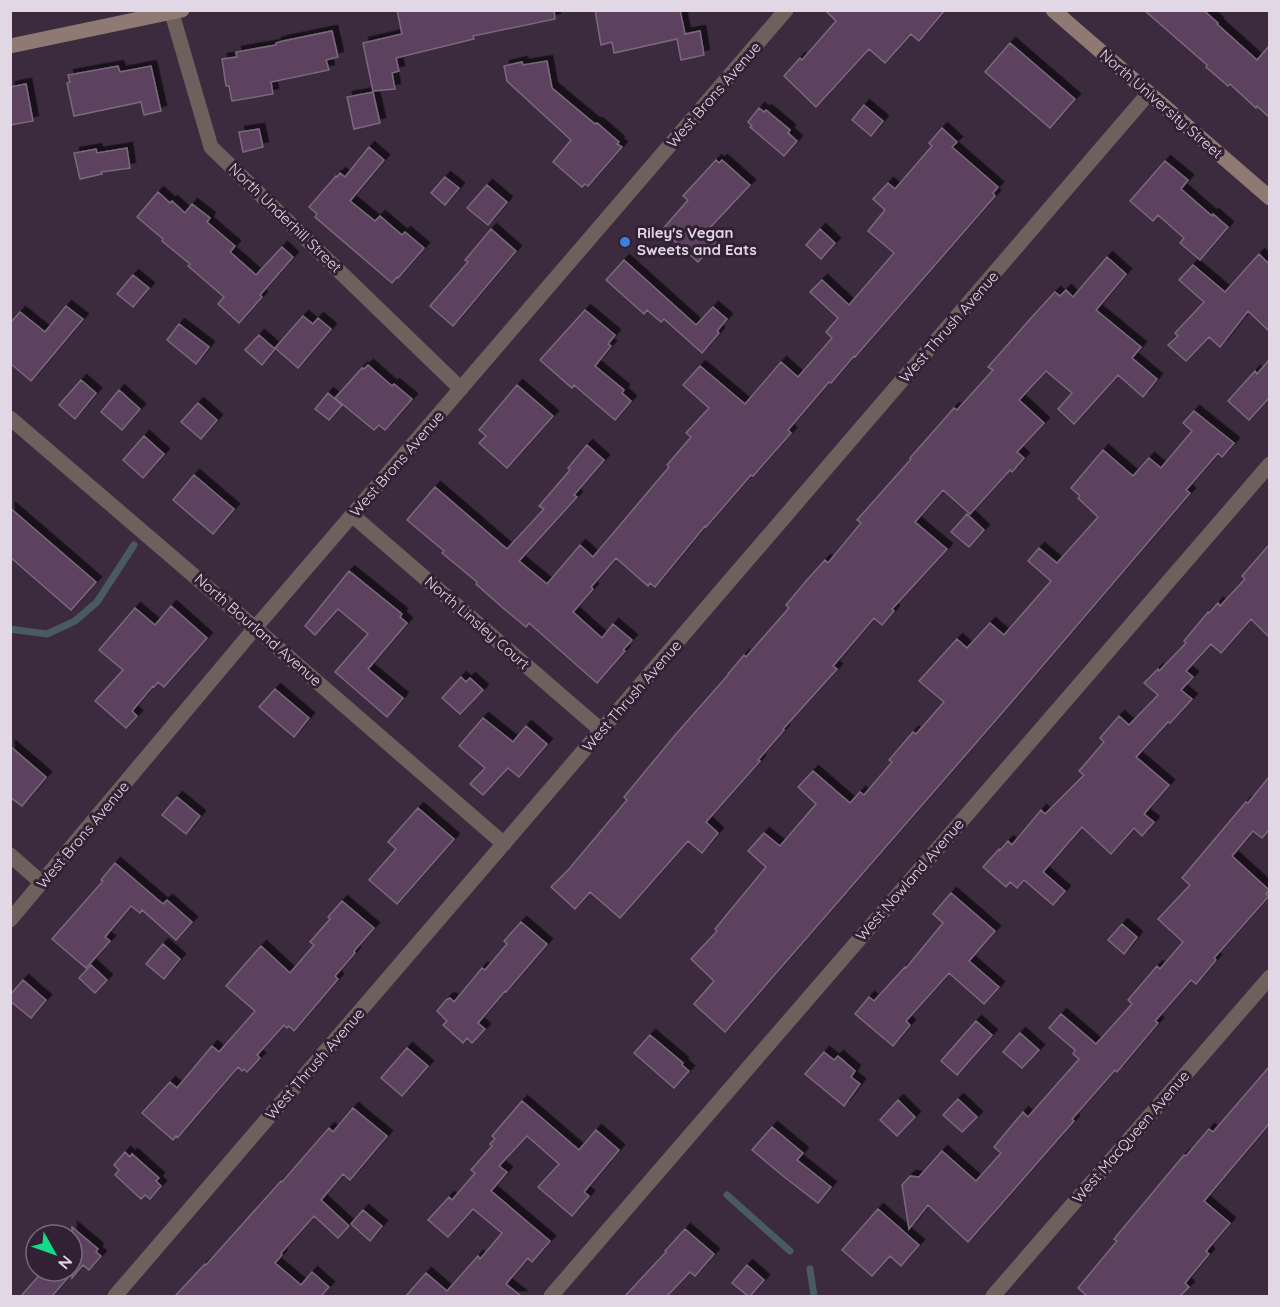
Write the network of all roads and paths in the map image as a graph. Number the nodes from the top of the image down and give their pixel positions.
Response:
1 (786, 10) edge
2 (1053, 10) edge
3 (174, 11) edge
4 (10, 46) edge
5 (1149, 94) junction
6 (1269, 198) edge
7 (461, 389) junction
8 (10, 418) edge
9 (1269, 464) edge
10 (352, 515) junction
11 (255, 628) junction
12 (602, 731) junction
13 (504, 844) junction
14 (10, 855) edge
15 (42, 883) junction
16 (10, 920) edge
17 (1269, 977) edge
18 (115, 1296) edge
19 (551, 1296) edge
20 (993, 1296) edge

1 - 7 street, West Brons Avenue
2 - 5 main road, North University Street
3 - 4 main road
3 - 7 street, North Underhill Street
5 - 6 main road, North University Street
5 - 12 street, West Thrush Avenue
7 - 10 street, West Brons Avenue
8 - 11 street, North Bourland Avenue
9 - 19 street, West Nowland Avenue
10 - 11 street, West Brons Avenue
10 - 12 street, North Linsley Court
11 - 13 street, North Bourland Avenue
11 - 15 street, West Brons Avenue
12 - 13 street, West Thrush Avenue
13 - 18 street, West Thrush Avenue
14 - 15 street
15 - 16 street, West Brons Avenue
17 - 20 street, West MacQueen Avenue

